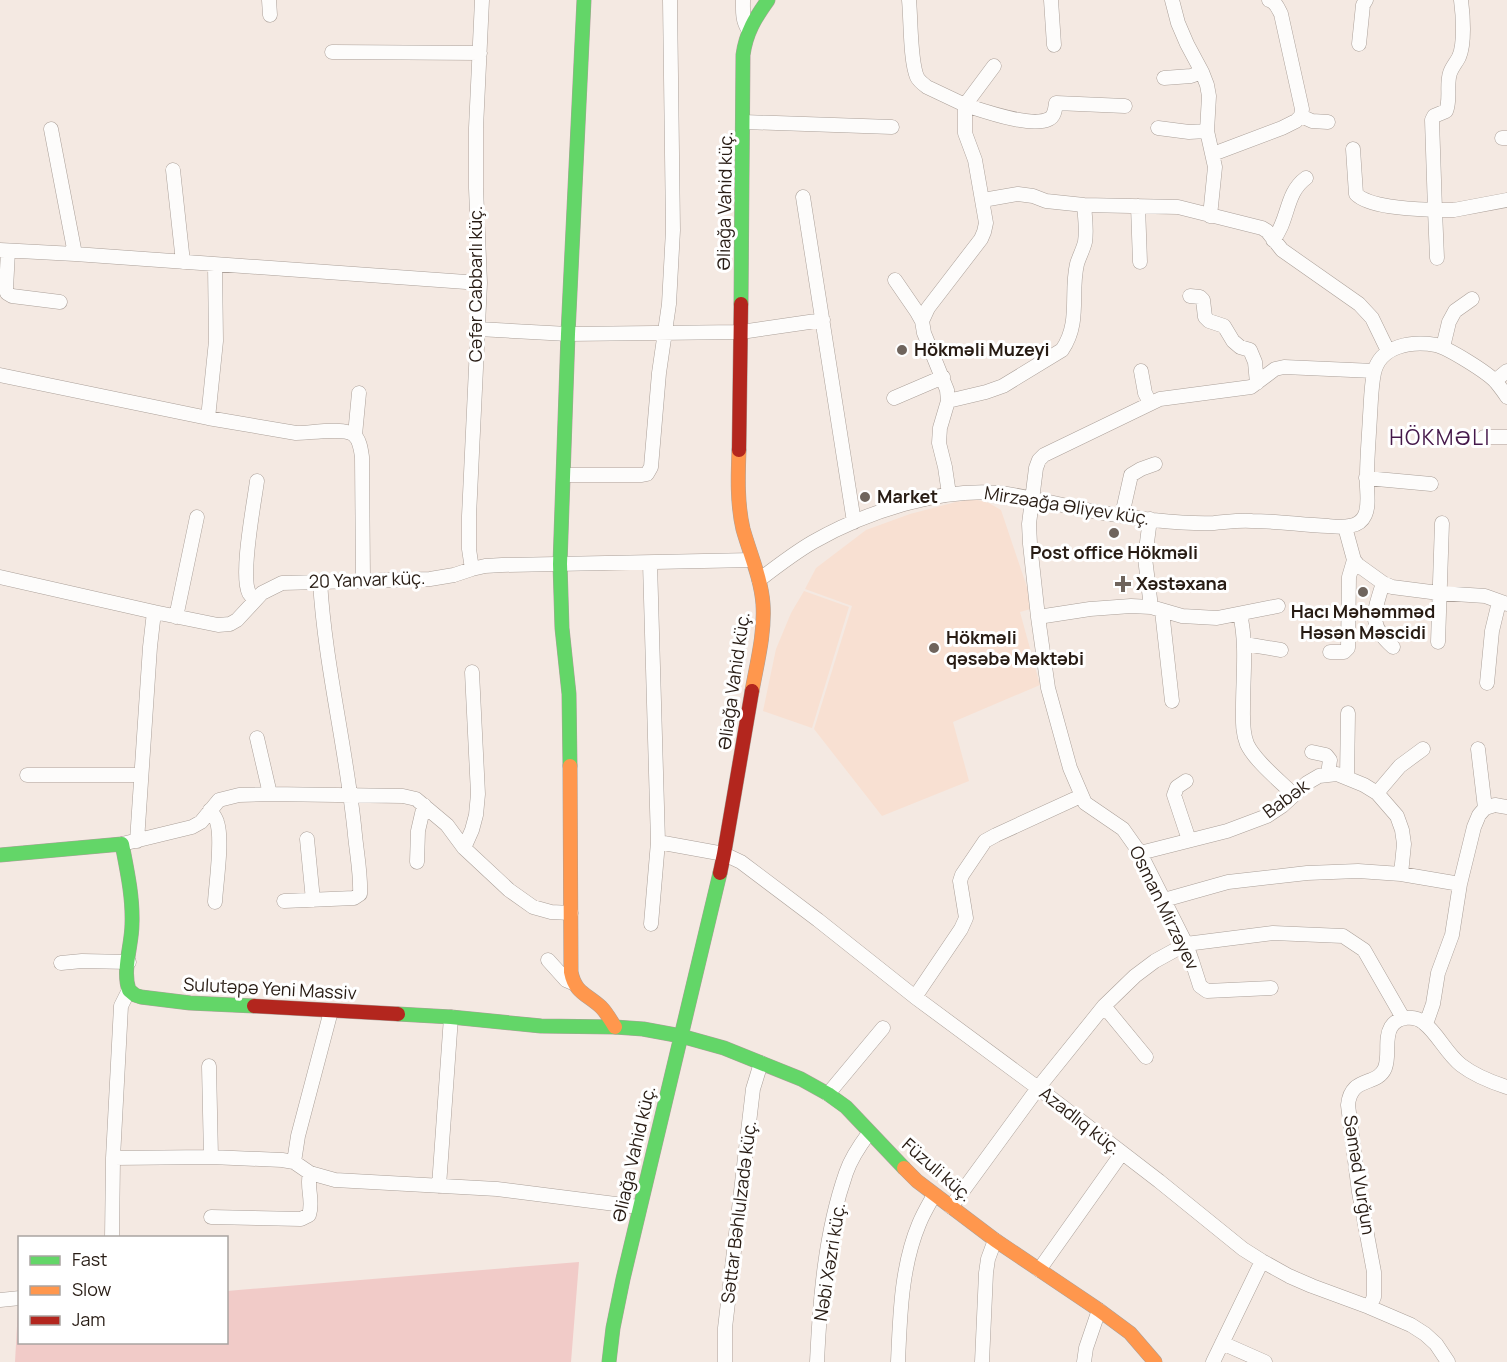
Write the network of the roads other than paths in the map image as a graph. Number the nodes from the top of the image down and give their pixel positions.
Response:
1 (270, 0) edge
2 (482, 0) edge
3 (584, 0) edge
4 (670, 0) edge
5 (743, 0) edge
6 (768, 0) edge
7 (909, 0) edge
8 (1051, 0) edge
9 (1172, 0) edge
10 (1269, 0) edge
11 (1366, 0) edge
12 (1461, 0) edge
13 (270, 15) dead end
14 (748, 29) junction
15 (1359, 44) dead end
16 (1054, 45) dead end
17 (332, 52) dead end
18 (480, 53) junction
19 (994, 66) dead end
20 (1202, 72) junction
21 (1164, 78) dead end
22 (965, 105) junction
23 (1125, 106) dead end
24 (1301, 116) junction
25 (744, 122) junction
26 (1328, 122) dead end
27 (892, 127) dead end
28 (1158, 128) dead end
29 (51, 129) dead end
30 (1207, 131) junction
31 (1353, 149) dead end
32 (1213, 154) junction
33 (173, 170) dead end
34 (1306, 178) dead end
35 (803, 196) dead end
36 (983, 200) junction
37 (1507, 200) edge
38 (1084, 205) junction
39 (1138, 206) junction
40 (1435, 210) junction
41 (1210, 216) junction
42 (1273, 240) junction
43 (4, 251) edge
44 (75, 254) junction
45 (1437, 258) dead end
46 (183, 262) junction
47 (1140, 262) dead end
48 (215, 265) junction
49 (896, 280) dead end
50 (480, 284) junction
51 (1190, 296) dead end
52 (1472, 299) dead end
53 (60, 302) dead end
54 (823, 321) junction
55 (922, 321) junction
56 (478, 329) junction
57 (741, 332) junction
58 (568, 334) junction
59 (665, 334) junction
60 (1443, 347) junction
61 (1388, 351) junction
62 (1141, 371) dead end
63 (1374, 371) junction
64 (1507, 371) edge
65 (0, 375) edge
66 (943, 377) junction
67 (1495, 381) junction
68 (1257, 383) junction
69 (359, 393) dead end
70 (1507, 397) edge
71 (894, 398) dead end
72 (948, 401) junction
73 (1150, 403) junction
74 (208, 418) junction
75 (355, 435) junction
76 (1484, 437) dead end
77 (1507, 437) edge
78 (1155, 464) dead end
79 (564, 475) junction
80 (1366, 478) junction
81 (257, 481) dead end
82 (1431, 484) dead end
83 (949, 494) junction
84 (1031, 498) junction
85 (1122, 515) junction
86 (197, 518) dead end
87 (1150, 519) junction
88 (854, 522) junction
89 (1442, 523) dead end
90 (1345, 527) junction
91 (752, 560) junction
92 (1353, 560) junction
93 (650, 563) junction
94 (560, 564) junction
95 (472, 568) junction
96 (0, 577) edge
97 (363, 580) junction
98 (759, 580) junction
99 (320, 581) junction
100 (1383, 583) junction
101 (1439, 593) junction
102 (255, 600) junction
103 (1503, 603) edge
104 (1278, 606) dead end
105 (1157, 609) junction
106 (154, 612) junction
107 (1240, 614) junction
108 (176, 617) junction
109 (1038, 617) junction
110 (1438, 642) dead end
111 (1245, 645) junction
112 (1393, 647) dead end
113 (1281, 650) dead end
114 (1330, 652) dead end
115 (472, 672) dead end
116 (1487, 682) dead end
117 (1172, 701) dead end
118 (1348, 713) dead end
119 (257, 738) dead end
120 (1423, 749) dead end
121 (1478, 749) dead end
122 (1312, 752) dead end
123 (141, 774) junction
124 (1328, 774) junction
125 (27, 775) dead end
126 (1347, 778) junction
127 (1186, 781) dead end
128 (1377, 793) junction
129 (270, 794) junction
130 (1294, 795) junction
131 (351, 796) junction
132 (1081, 796) junction
133 (424, 805) junction
134 (1507, 807) edge
135 (1485, 808) junction
136 (210, 810) junction
137 (307, 839) dead end
138 (1190, 840) junction
139 (137, 842) junction
140 (657, 842) junction
141 (122, 844) junction
142 (464, 848) junction
143 (1140, 853) junction
144 (724, 854) junction
145 (0, 855) edge
146 (417, 862) dead end
147 (1401, 874) junction
148 (1460, 884) junction
149 (314, 900) junction
150 (1164, 900) junction
151 (284, 901) dead end
152 (215, 903) dead end
153 (571, 913) junction
154 (651, 924) dead end
155 (1186, 944) junction
156 (548, 960) dead end
157 (129, 962) junction
158 (61, 963) dead end
159 (573, 983) junction
160 (1271, 988) dead end
161 (129, 990) junction
162 (915, 998) junction
163 (1104, 1006) junction
164 (331, 1011) junction
165 (451, 1017) junction
166 (1403, 1018) junction
167 (1426, 1024) junction
168 (615, 1028) junction
169 (883, 1028) dead end
170 (681, 1036) junction
171 (1146, 1057) dead end
172 (761, 1063) junction
173 (209, 1066) dead end
174 (1507, 1087) edge
175 (1038, 1088) junction
176 (828, 1094) junction
177 (869, 1133) junction
178 (1122, 1153) junction
179 (211, 1157) junction
180 (113, 1158) junction
181 (294, 1162) junction
182 (310, 1173) junction
183 (440, 1186) junction
184 (934, 1195) junction
185 (639, 1207) junction
186 (951, 1207) junction
187 (211, 1217) dead end
188 (112, 1236) edge
189 (995, 1240) junction
190 (1262, 1262) junction
191 (1039, 1270) junction
192 (18, 1298) edge
193 (0, 1300) edge
194 (1369, 1307) junction
195 (1099, 1310) junction
196 (1222, 1343) junction
197 (1446, 1361) edge
198 (609, 1362) edge
199 (725, 1362) edge
200 (817, 1362) edge
201 (898, 1362) edge
202 (982, 1362) edge
203 (1084, 1362) edge
204 (1155, 1362) edge
205 (1213, 1362) edge
206 (1265, 1362) edge

1 - 13 street
2 - 18 street, Cəfər Cabbarlı küç.
3 - 58 street
4 - 59 street
5 - 14 street
6 - 14 street, Əliağa Vahid küç.
7 - 22 street
8 - 16 street
9 - 20 street
10 - 24 street
11 - 15 street
12 - 40 street
14 - 25 street, Əliağa Vahid küç.
17 - 18 street
18 - 50 street, Cəfər Cabbarlı küç.
19 - 22 street
20 - 21 street
20 - 30 street
22 - 23 street
22 - 36 street
24 - 26 street
24 - 32 street
25 - 27 street
25 - 57 street, Əliağa Vahid küç.
28 - 30 street
29 - 44 street
30 - 32 street
31 - 40 street
32 - 41 street
33 - 46 street
34 - 42 street
35 - 54 street
36 - 38 street
36 - 55 street
37 - 40 street
38 - 39 street
38 - 72 street
39 - 41 street
39 - 47 street
40 - 45 street
41 - 42 street
42 - 61 street
43 - 44 street
43 - 53 street
44 - 46 street
46 - 48 street
48 - 50 street
48 - 74 street
49 - 55 street
50 - 56 street, Cəfər Cabbarlı küç.
51 - 68 street
52 - 60 street
54 - 57 street
54 - 88 street
55 - 66 street
56 - 58 street
56 - 95 street, Cəfər Cabbarlı küç.
57 - 59 street
57 - 91 street, Əliağa Vahid küç.
58 - 59 street
58 - 79 street
59 - 79 street
60 - 61 street
60 - 67 street
61 - 63 street
62 - 73 street
63 - 68 street, Osman Mirzəyev
63 - 80 street
64 - 67 street
65 - 74 street
66 - 71 street
66 - 72 street
67 - 70 street
68 - 73 street, Osman Mirzəyev
69 - 75 street
72 - 83 street
73 - 84 street, Osman Mirzəyev
74 - 75 street
75 - 97 street
76 - 77 street
78 - 85 street
79 - 94 street
80 - 82 street
80 - 90 street, Mirzəağa Əliyev küç.
81 - 102 street
83 - 84 street, Mirzəağa Əliyev küç.
83 - 88 street, Mirzəağa Əliyev küç.
84 - 85 street, Mirzəağa Əliyev küç.
84 - 109 street, Osman Mirzəyev
85 - 87 street, Mirzəağa Əliyev küç.
86 - 108 street
87 - 90 street, Mirzəağa Əliyev küç.
87 - 105 street
88 - 98 street, Mirzəağa Əliyev küç.
89 - 101 street
90 - 92 street
91 - 93 street, 20 Yanvar küç.
91 - 98 street, Əliağa Vahid küç.
92 - 100 street
92 - 114 street
93 - 94 street, 20 Yanvar küç.
93 - 140 street
94 - 95 street, 20 Yanvar küç.
94 - 153 street
95 - 97 street, 20 Yanvar küç.
96 - 106 street, 20 Yanvar küç.
97 - 99 street, 20 Yanvar küç.
98 - 144 street, Əliağa Vahid küç.
99 - 102 street, 20 Yanvar küç.
99 - 131 street
100 - 101 street
100 - 112 street
101 - 103 street
101 - 110 street
102 - 108 street, 20 Yanvar küç.
103 - 116 street
104 - 107 street
105 - 107 street
105 - 109 street
105 - 117 street
106 - 108 street, 20 Yanvar küç.
106 - 123 street
107 - 111 street
109 - 132 street, Osman Mirzəyev
111 - 113 street
111 - 130 street
115 - 142 street
118 - 126 street
119 - 129 street
120 - 128 street
121 - 135 street
122 - 124 street
123 - 125 street
123 - 139 street
124 - 126 street, Babək
124 - 130 street, Babək
126 - 128 street, Babək
127 - 138 street
128 - 147 street, Babək
129 - 131 street
129 - 136 street
130 - 138 street, Babək
131 - 133 street
131 - 149 street
132 - 143 street, Osman Mirzəyev
132 - 162 street
133 - 142 street
133 - 146 street
134 - 135 street
135 - 148 street
136 - 139 street
136 - 152 street
137 - 149 street
138 - 143 street, Babək
139 - 141 street
140 - 144 street, Azadlıq küç.
140 - 154 street
141 - 145 street
141 - 157 street
142 - 153 street
143 - 150 street, Osman Mirzəyev
144 - 162 street, Azadlıq küç.
144 - 170 street, Əliağa Vahid küç.
147 - 148 street
147 - 150 street
148 - 167 street
149 - 151 street
150 - 155 street, Osman Mirzəyev
153 - 159 street
155 - 160 street, Osman Mirzəyev
155 - 163 street
155 - 166 street
156 - 159 street
157 - 158 street
157 - 161 street
159 - 168 street
161 - 164 street, Sulutəpə Yeni Massiv
161 - 180 street
162 - 175 street, Azadlıq küç.
163 - 171 street
163 - 175 street
164 - 165 street, Sulutəpə Yeni Massiv
164 - 181 street
165 - 168 street, Sulutəpə Yeni Massiv
165 - 183 street
166 - 167 street
166 - 194 street, Səməd Vurğun
167 - 174 street
168 - 170 street, Sulutəpə Yeni Massiv
169 - 176 street
170 - 172 street, Füzuli küç.
170 - 185 street, Əliağa Vahid küç.
172 - 176 street, Füzuli küç.
172 - 199 street, Səttar Bəhlulzadə küç.
173 - 179 street
175 - 178 street, Azadlıq küç.
175 - 186 street
176 - 177 street, Füzuli küç.
177 - 184 street, Füzuli küç.
177 - 200 street, Nəbi Xəzri küç.
178 - 190 street, Azadlıq küç.
178 - 191 street
179 - 180 street
179 - 181 street
180 - 188 street
181 - 182 street
182 - 183 street
182 - 187 street
183 - 185 street
184 - 186 street, Füzuli küç.
184 - 201 street
185 - 198 street, Əliağa Vahid küç.
186 - 189 street, Füzuli küç.
189 - 191 street, Füzuli küç.
189 - 202 street
190 - 194 street, Azadlıq küç.
190 - 196 street
191 - 195 street, Füzuli küç.
192 - 193 street
194 - 197 street, Azadlıq küç.
195 - 203 street
195 - 204 street, Füzuli küç.
196 - 205 street
196 - 206 street

